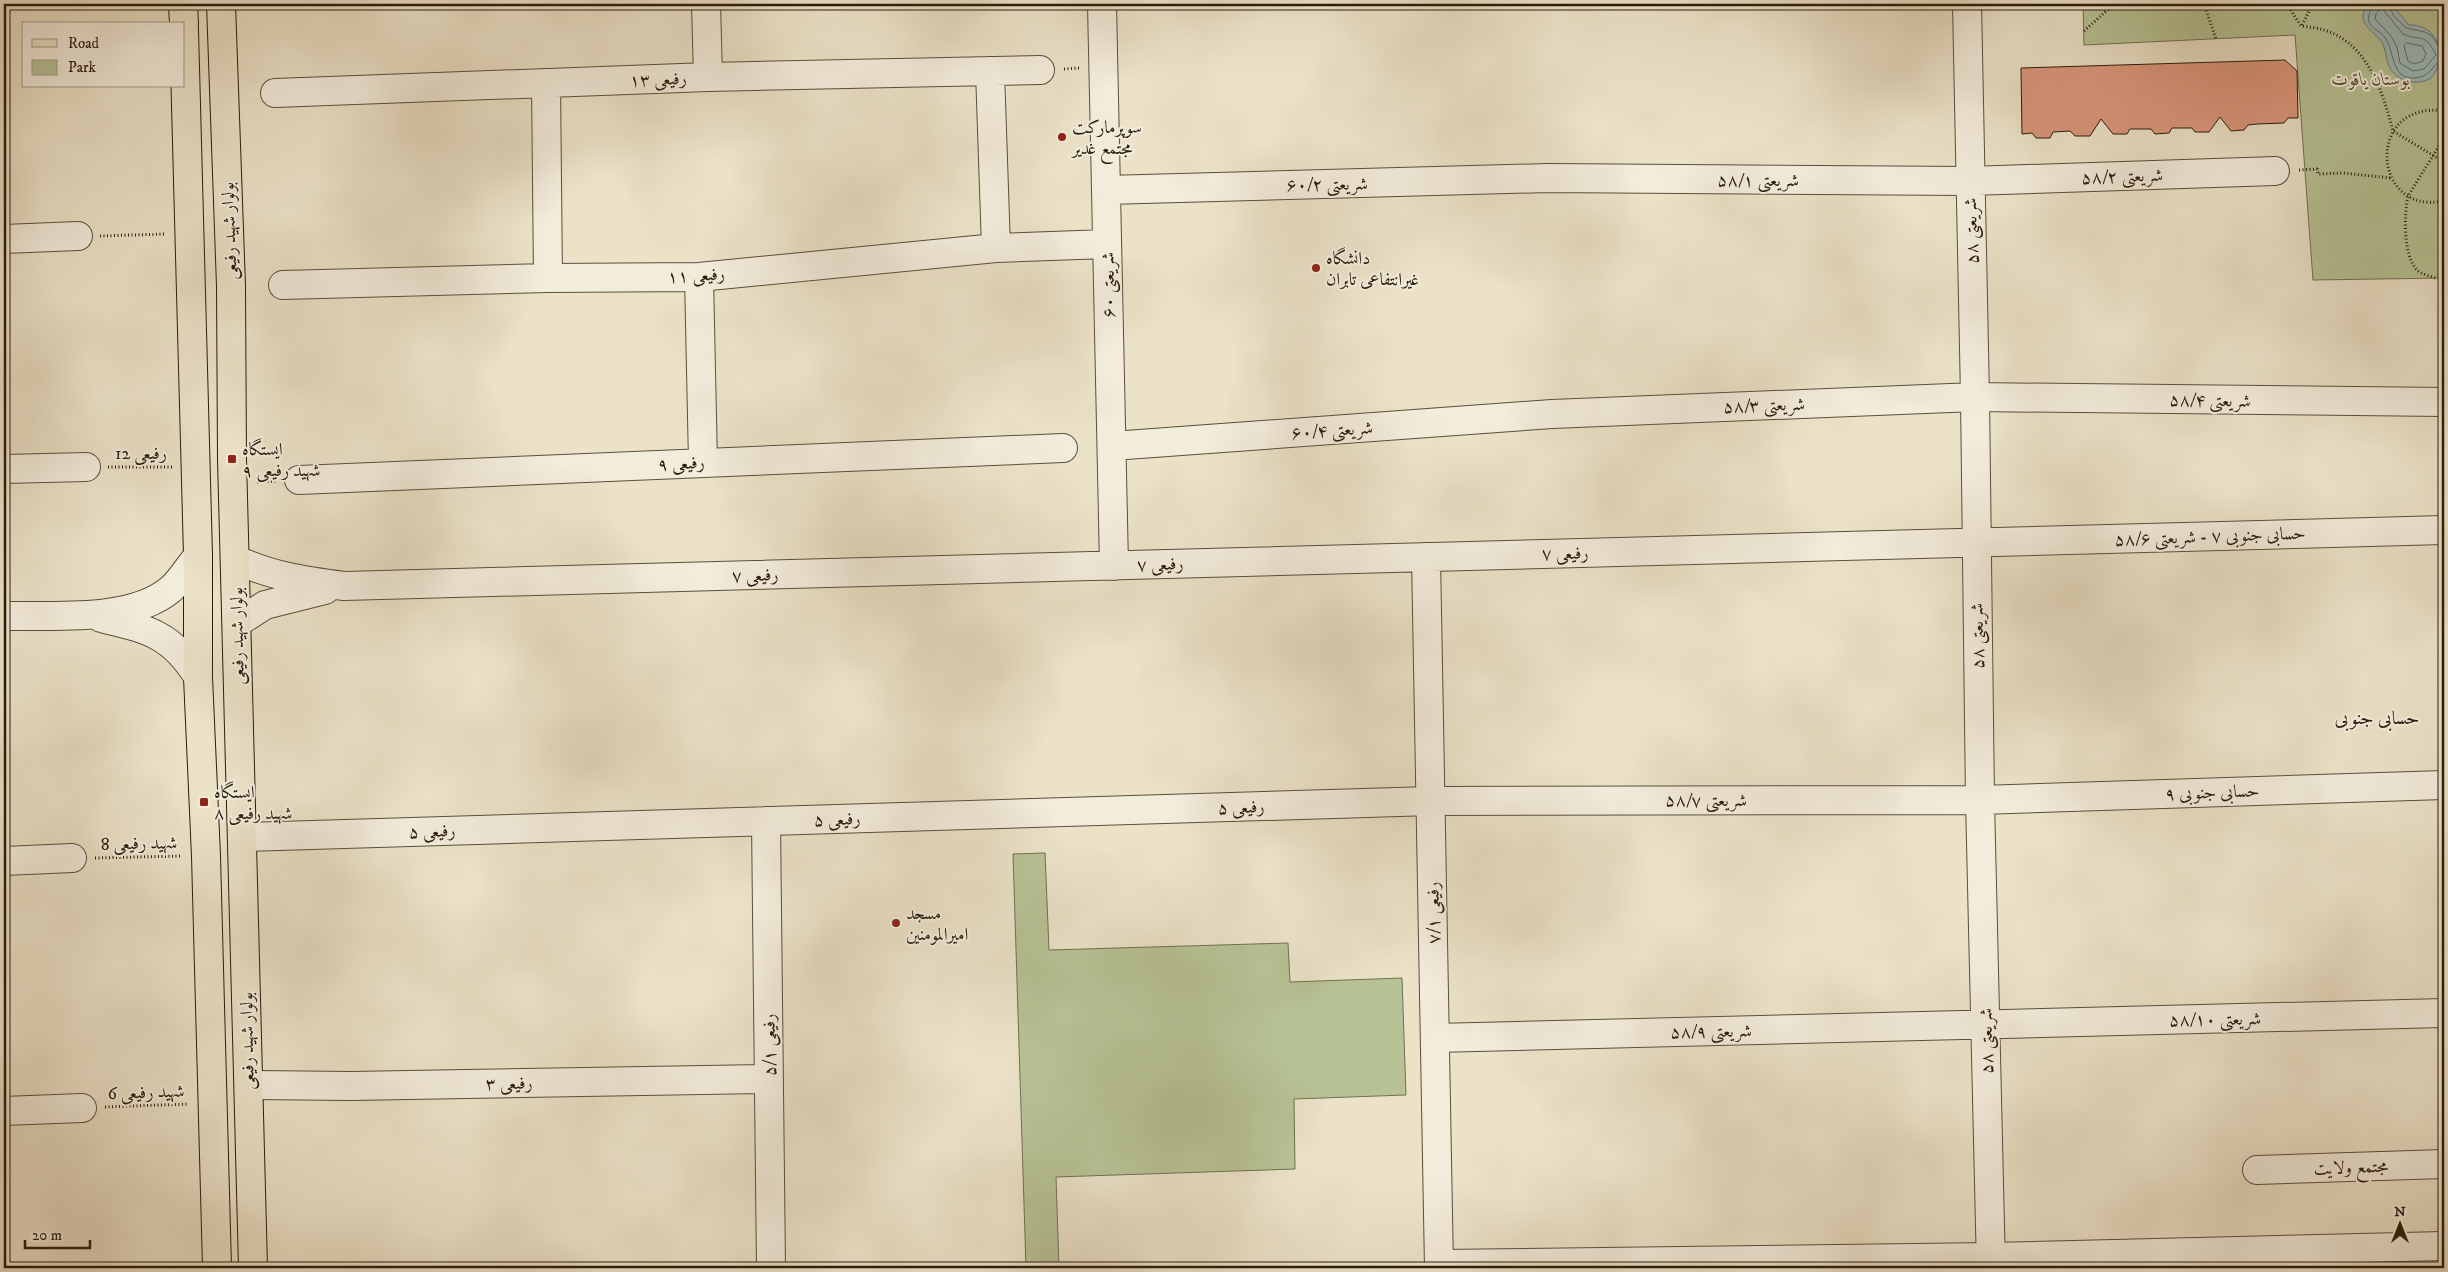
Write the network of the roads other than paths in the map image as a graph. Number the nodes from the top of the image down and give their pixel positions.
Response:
1 (183, 4) edge
2 (221, 4) edge
3 (706, 4) edge
4 (1102, 4) edge
5 (1966, 4) edge
6 (184, 22) edge
7 (185, 64) edge
8 (1040, 70) road end
9 (990, 71) junction
10 (708, 77) junction
11 (546, 83) junction
12 (275, 93) dead end
13 (2275, 171) road end
14 (1548, 178) joint
15 (1969, 181) junction
16 (1106, 190) junction
17 (78, 236) road end
18 (4, 239) edge
19 (1108, 244) junction
20 (996, 248) junction
21 (699, 277) junction
22 (548, 278) junction
23 (282, 285) dead end
24 (1975, 397) junction
25 (2444, 402) edge
26 (1552, 414) joint
27 (1112, 446) junction
28 (1062, 448) dead end
29 (703, 462) junction
30 (86, 467) road end
31 (4, 469) edge
32 (299, 480) road end
33 (2444, 530) edge
34 (1976, 543) junction
35 (198, 556) junction
36 (1426, 557) junction
37 (235, 559) junction
38 (1114, 566) junction
39 (344, 586) junction
40 (87, 615) junction
41 (4, 616) edge
42 (237, 622) junction
43 (198, 677) junction
44 (2444, 785) edge
45 (1980, 800) junction
46 (1431, 801) junction
47 (766, 821) junction
48 (242, 836) junction
49 (72, 858) road end
50 (4, 861) edge
51 (2444, 1014) edge
52 (1986, 1025) junction
53 (1436, 1038) junction
54 (769, 1079) junction
55 (249, 1085) junction
56 (82, 1108) road end
57 (4, 1111) edge
58 (2444, 1164) edge
59 (2257, 1170) dead end
60 (2444, 1246) edge
61 (1991, 1263) edge
62 (1439, 1266) edge
63 (217, 1268) edge
64 (253, 1268) edge
65 (772, 1268) edge

1 - 6 main road
2 - 37 main road, بولوار شهید رفیعی
3 - 10 street
4 - 16 street, شریعتی ۶۰
5 - 15 street, شریعتی ۵۸
7 - 35 main road, بولوار شهید رفیعی
8 - 9 street, رفیعی ۱۳
9 - 10 street, رفیعی ۱۳
9 - 20 street
10 - 11 street, رفیعی ۱۳
11 - 12 street, رفیعی ۱۳
11 - 22 street
13 - 15 street, شریعتی ۵۸/۲
14 - 15 street, شریعتی ۵۸/۱
14 - 16 street, شریعتی ۶۰/۲
15 - 24 street, شریعتی ۵۸
16 - 19 street, شریعتی ۶۰
17 - 18 street
19 - 20 street, رفیعی ۱۱
19 - 27 street, شریعتی ۶۰
20 - 21 street, رفیعی ۱۱
21 - 22 street, رفیعی ۱۱
21 - 29 street
22 - 23 street, رفیعی ۱۱
24 - 25 street, شریعتی ۵۸/۴
24 - 26 street, شریعتی ۵۸/۳
24 - 34 street, شریعتی ۵۸
26 - 27 street, شریعتی ۶۰/۴
27 - 38 street, شریعتی ۶۰
28 - 29 street, رفیعی ۹
29 - 32 street, رفیعی ۹
30 - 31 street
33 - 34 street, حسابی جنوبی ۷ - شریعتی ۵۸/۶
34 - 36 street, رفیعی ۷
34 - 45 street, شریعتی ۵۸
35 - 40 street
35 - 43 main road, بولوار شهید رفیعی
36 - 38 street, رفیعی ۷
36 - 46 street, رفیعی ۷/۱
37 - 39 street
37 - 42 main road, بولوار شهید رفیعی
38 - 39 street, رفیعی ۷
39 - 42 street
40 - 41 street
40 - 43 street
42 - 48 main road, بولوار شهید رفیعی
43 - 63 main road, بولوار شهید رفیعی
44 - 45 street, حسابی جنوبی ۹
45 - 46 street, شریعتی ۵۸/۷
45 - 52 street, شریعتی ۵۸
46 - 47 street, رفیعی ۵
46 - 53 street, رفیعی ۷/۱
47 - 48 street, رفیعی ۵
47 - 54 street, رفیعی ۵/۱
48 - 55 main road, بولوار شهید رفیعی
49 - 50 street
51 - 52 street, شریعتی ۵۸/۱۰
52 - 53 street, شریعتی ۵۸/۹
52 - 61 street, شریعتی ۵۸
53 - 62 street, رفیعی ۷/۱
54 - 55 street, رفیعی ۳
54 - 65 street, رفیعی ۵/۱
55 - 64 main road, بولوار شهید رفیعی
56 - 57 street
58 - 59 street, مجتمع ولایت
60 - 61 street
61 - 62 street

